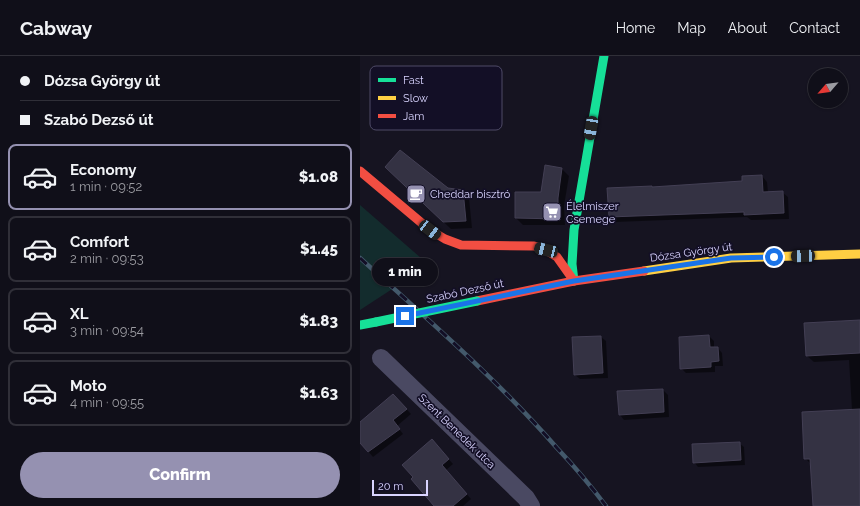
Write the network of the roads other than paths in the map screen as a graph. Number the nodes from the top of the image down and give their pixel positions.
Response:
1 (604, 56) edge
2 (360, 171) edge
3 (860, 254) edge
4 (574, 281) junction
5 (360, 325) edge
6 (381, 358) dead end
7 (531, 506) edge

1 - 4 main road
2 - 4 main road
3 - 4 main road, Dózsa György út
4 - 5 main road, Szabó Dezső út, bridge
6 - 7 street, Szent Benedek utca

